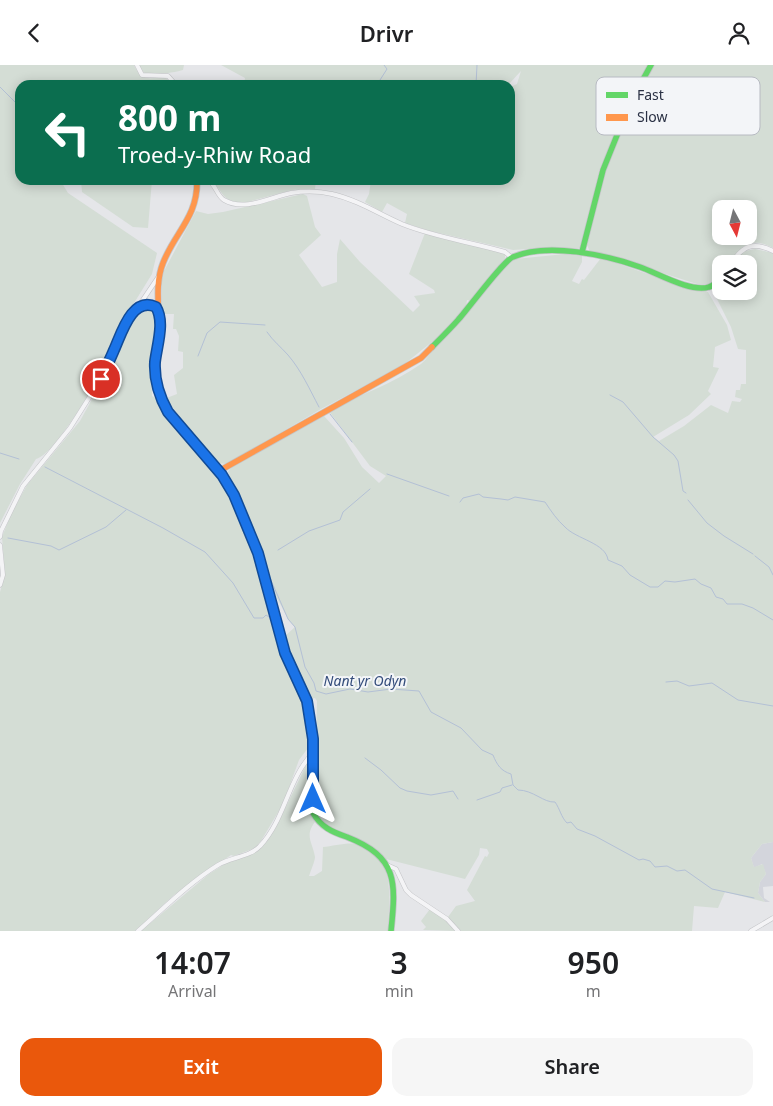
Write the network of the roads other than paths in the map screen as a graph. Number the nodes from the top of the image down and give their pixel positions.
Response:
1 (137, 65) edge
2 (651, 65) edge
3 (644, 77) edge
4 (172, 80) edge
5 (617, 135) edge
6 (198, 185) edge
7 (214, 185) edge
8 (773, 251) edge
9 (582, 252) junction
10 (737, 255) edge
11 (510, 257) junction
12 (158, 276) junction
13 (712, 285) edge
14 (156, 307) junction
15 (136, 310) junction
16 (219, 471) junction
17 (0, 537) edge
18 (0, 545) edge
19 (0, 585) edge
20 (313, 753) junction
21 (387, 865) junction
22 (773, 918) edge
23 (138, 931) edge
24 (391, 931) edge
25 (458, 931) edge
26 (751, 931) edge

1 - 4 street
2 - 3 street
5 - 9 street
6 - 12 street
7 - 11 street
8 - 10 street
9 - 11 street
9 - 13 street
11 - 16 street
12 - 14 street
12 - 15 street
14 - 15 street
14 - 16 street
15 - 17 street
16 - 20 street
18 - 19 street
20 - 21 street
20 - 23 street
21 - 24 street
21 - 25 street
22 - 26 street

